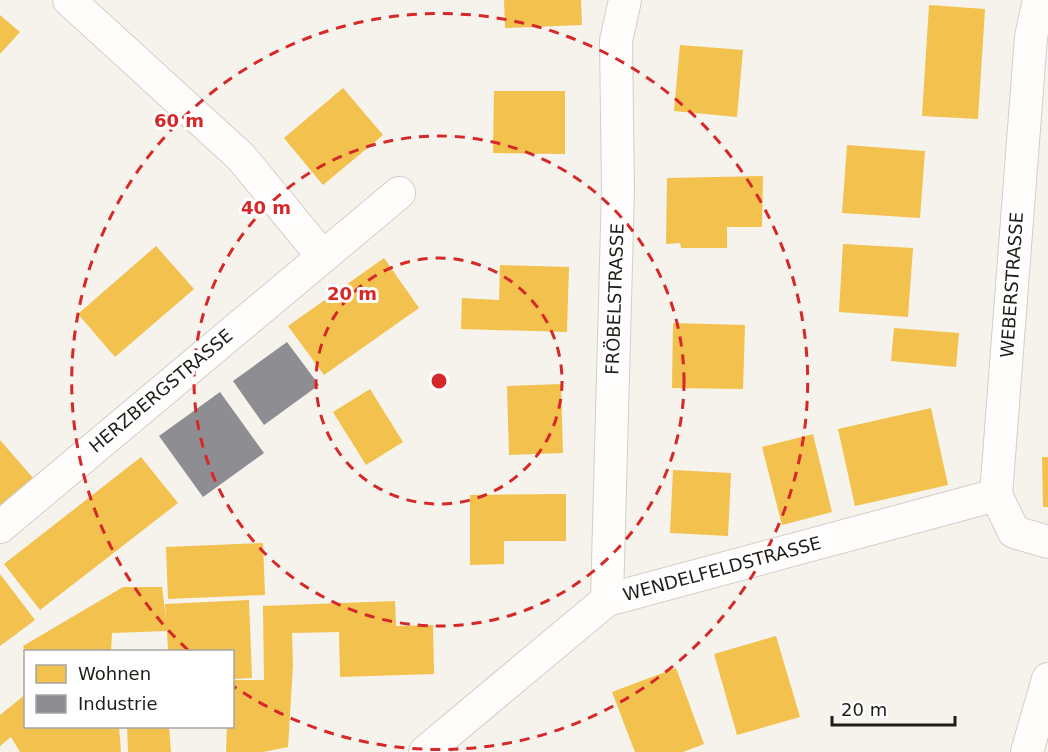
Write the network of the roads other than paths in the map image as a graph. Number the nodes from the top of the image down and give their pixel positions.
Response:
1 (69, 0) edge
2 (625, 0) edge
3 (1039, 0) edge
4 (399, 193) dead end
5 (323, 257) junction
6 (996, 495) junction
7 (0, 527) edge
8 (1048, 542) edge
9 (607, 600) junction
10 (1048, 679) edge
11 (425, 752) edge
12 (1027, 752) edge

1 - 5 street
2 - 9 street, FRÖBELSTRASSE
3 - 6 street, WEBERSTRASSE
4 - 5 street, HERZBERGSTRASSE
5 - 7 street, HERZBERGSTRASSE
6 - 8 street
6 - 9 street, WENDELFELDSTRASSE
9 - 11 street, WENDELFELDSTRASSE
10 - 12 street

